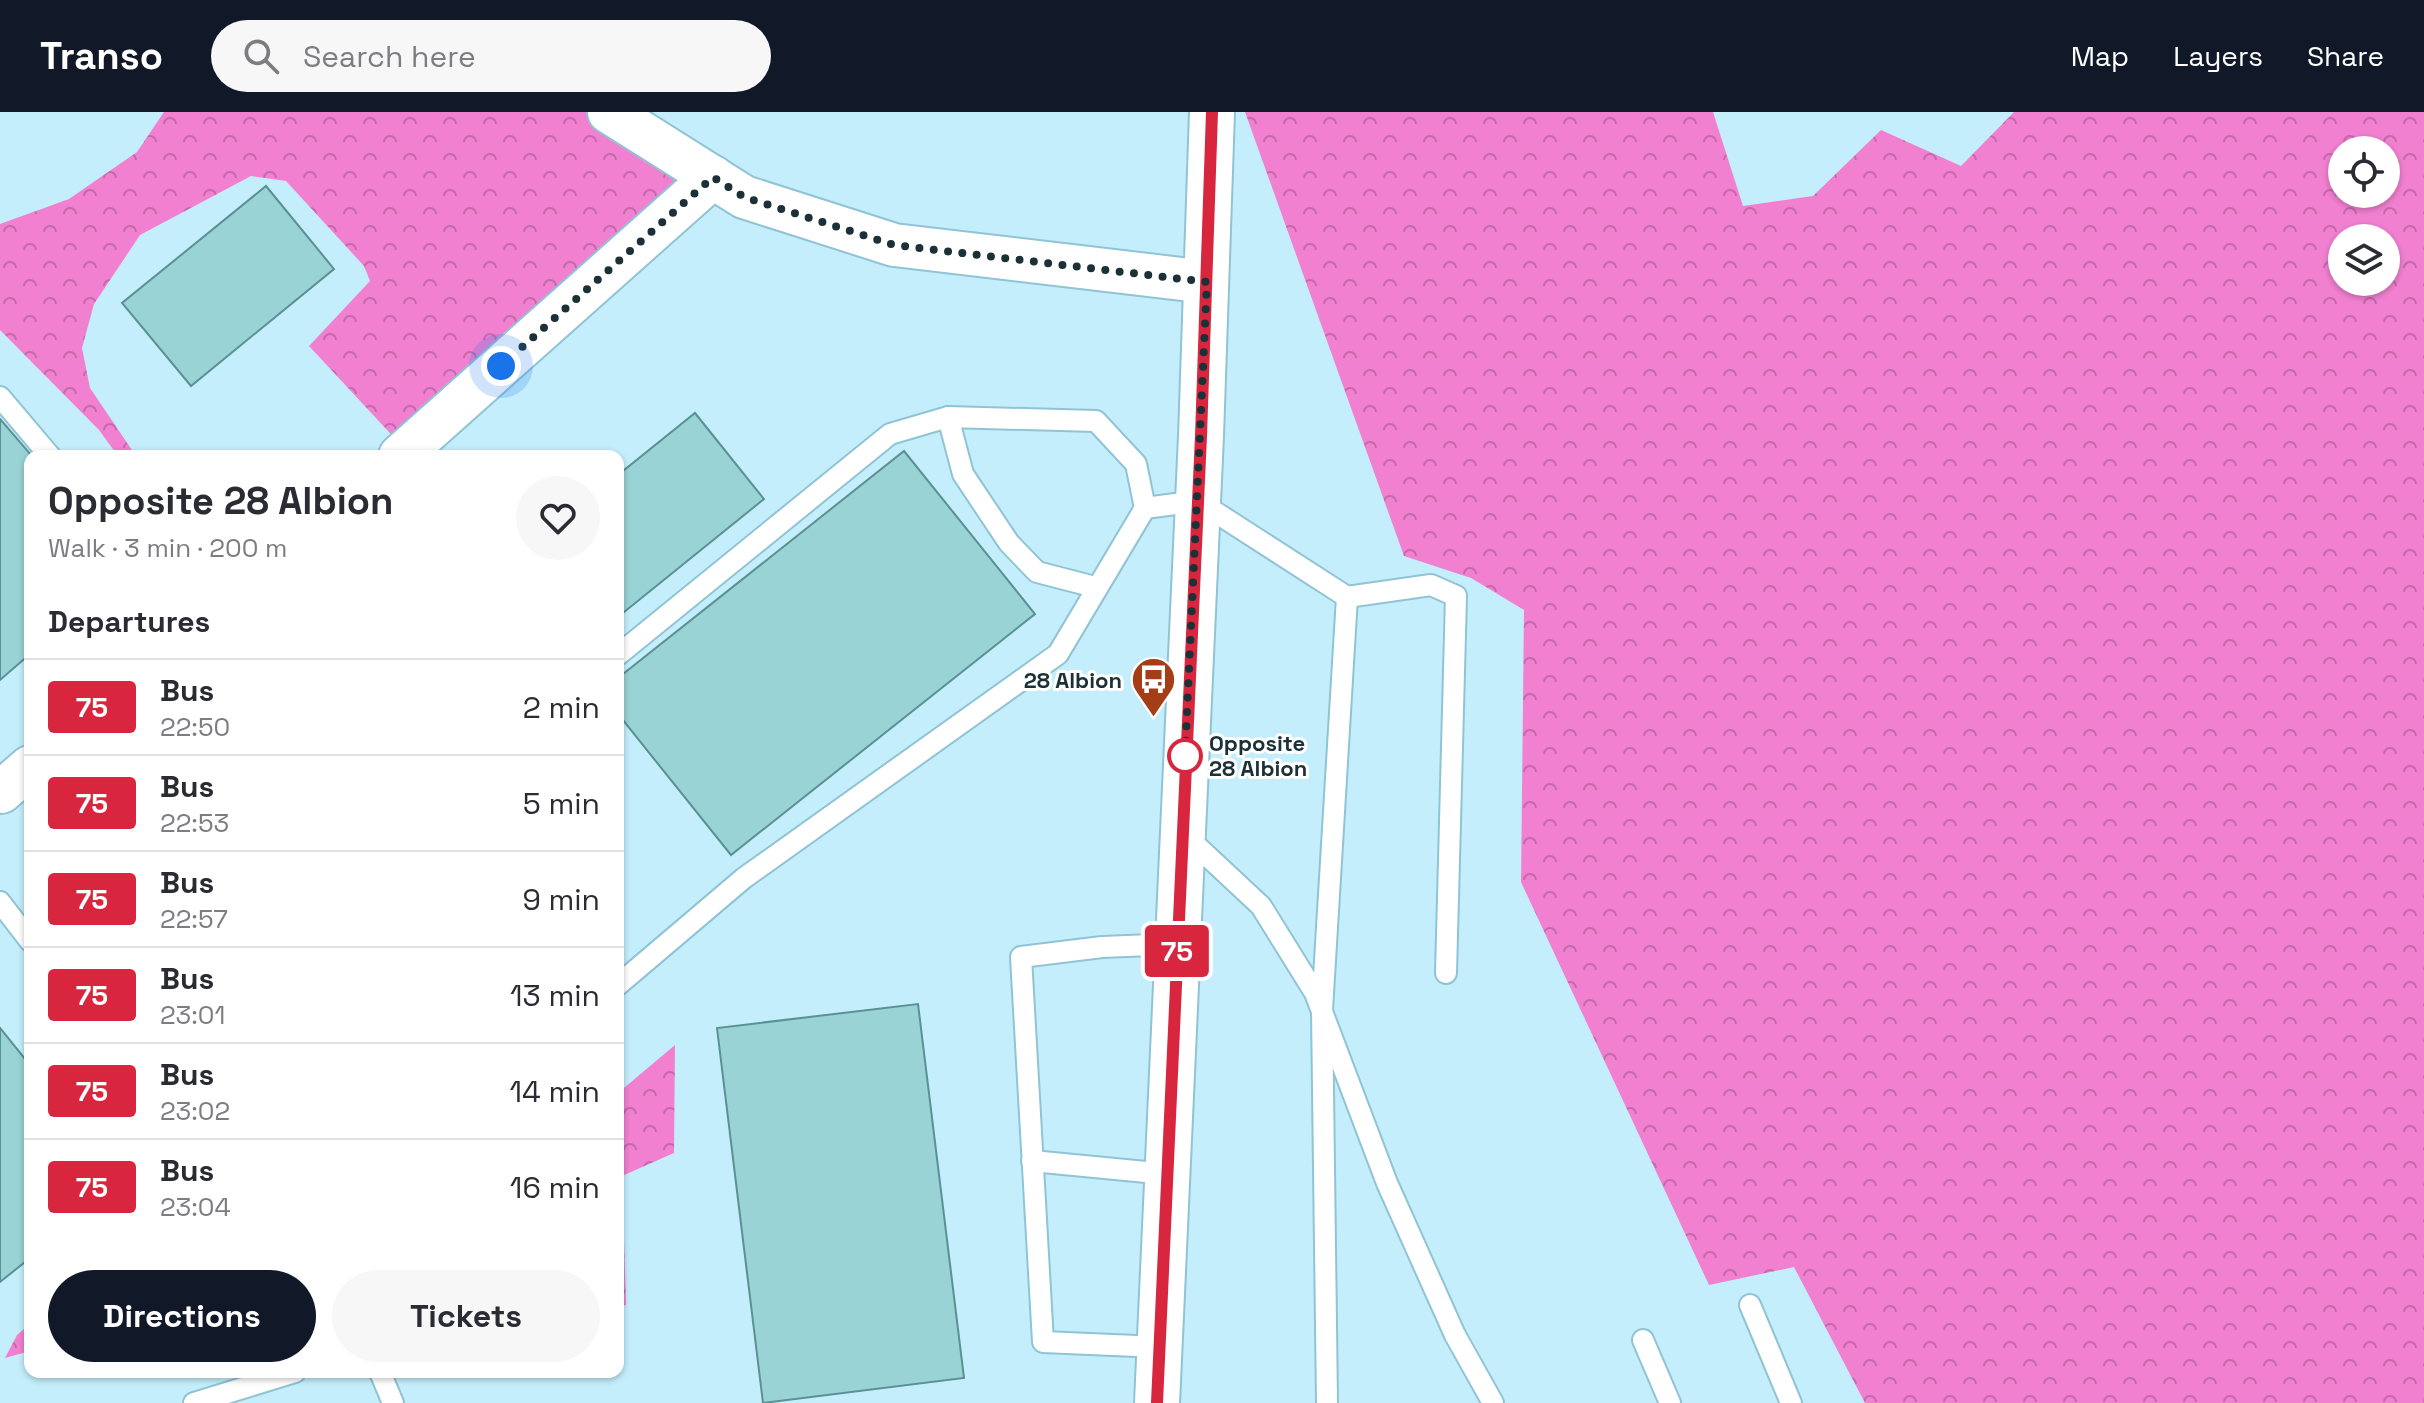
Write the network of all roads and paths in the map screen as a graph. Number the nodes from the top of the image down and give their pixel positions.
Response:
1 (609, 112) edge
2 (1212, 112) edge
3 (713, 177) junction
4 (1207, 282) junction
5 (0, 397) edge
6 (948, 417) junction
7 (45, 450) edge
8 (407, 450) edge
9 (1198, 501) junction
10 (1145, 508) junction
11 (1095, 587) junction
12 (1347, 597) junction
13 (624, 650) edge
14 (24, 772) edge
15 (0, 792) edge
16 (1182, 832) junction
17 (0, 902) edge
18 (24, 933) edge
19 (1177, 944) junction
20 (1446, 973) dead end
21 (624, 980) edge
22 (1322, 1010) junction
23 (1032, 1161) junction
24 (1167, 1174) junction
25 (1750, 1305) dead end
26 (1643, 1340) dead end
27 (1160, 1347) junction
28 (275, 1378) edge
29 (383, 1378) edge
30 (194, 1403) edge
31 (393, 1403) edge
32 (1157, 1403) edge
33 (1327, 1403) edge
34 (1493, 1403) edge
35 (1670, 1403) edge
36 (1791, 1403) edge

1 - 3 street
2 - 4 main road
3 - 4 street
3 - 8 street
4 - 9 main road
5 - 7 lane
6 - 10 lane
6 - 11 lane
6 - 13 lane
9 - 10 lane
9 - 12 lane
9 - 16 main road
10 - 11 lane
11 - 21 lane
12 - 20 lane
12 - 22 lane
14 - 15 street
16 - 19 main road
16 - 22 lane
17 - 18 lane
19 - 23 lane
19 - 24 main road
22 - 33 lane
22 - 34 lane
23 - 24 lane
23 - 27 lane
24 - 27 main road
25 - 36 lane
26 - 35 lane
27 - 32 main road
28 - 30 lane
29 - 31 lane

